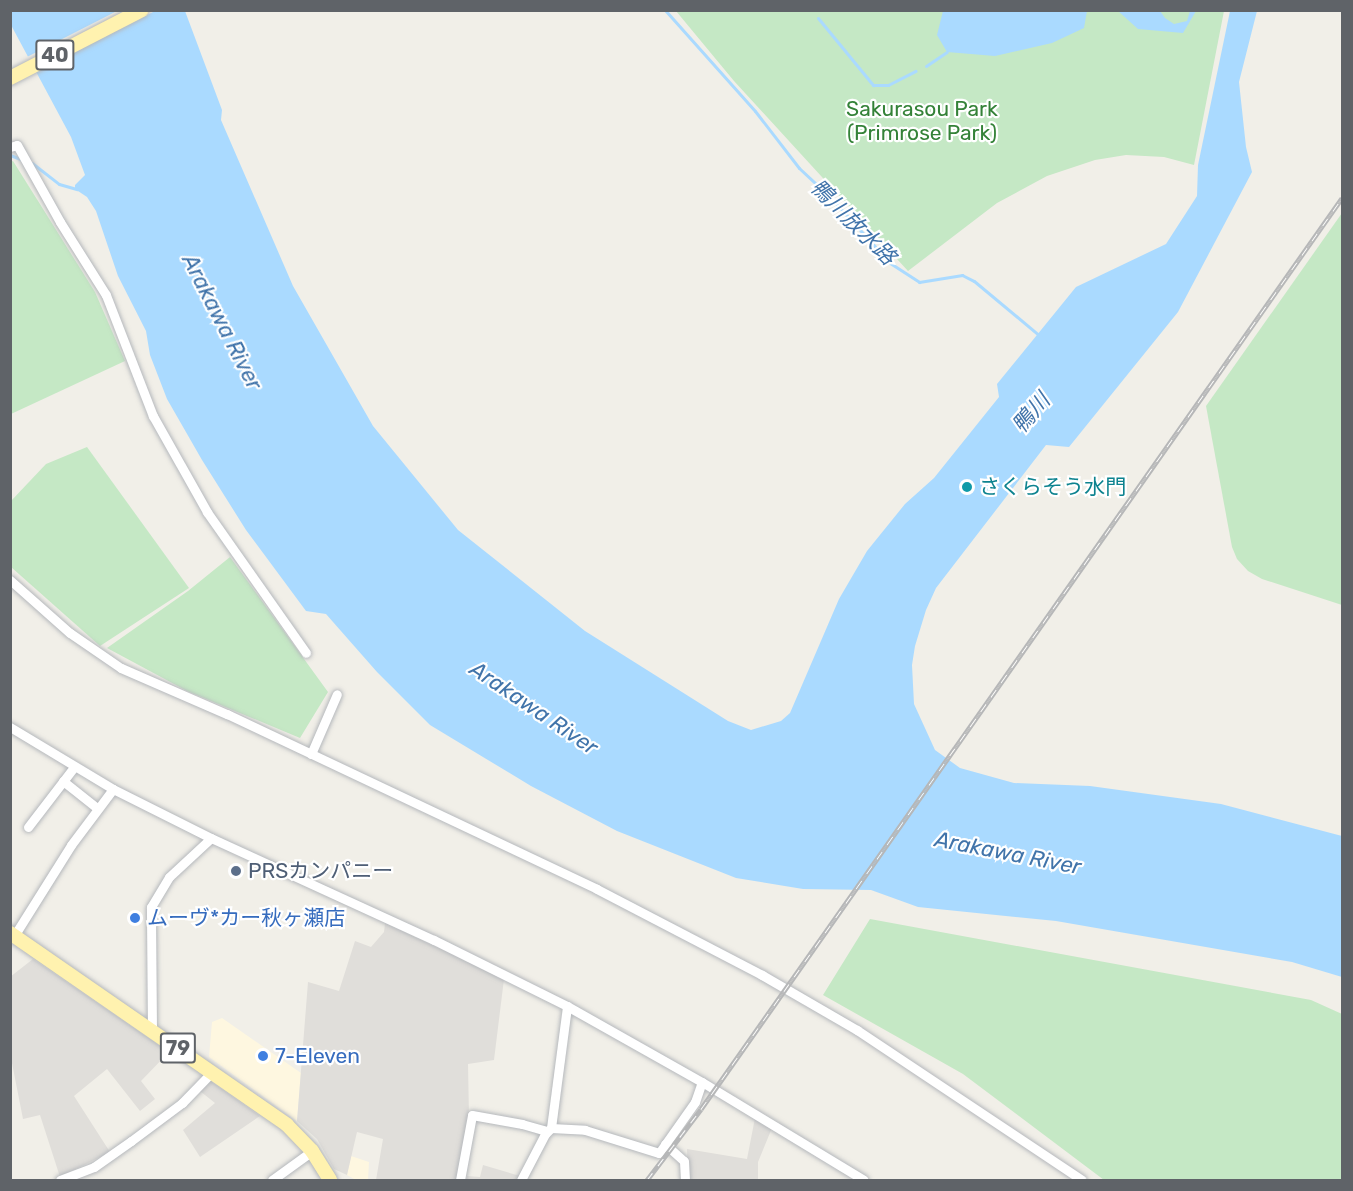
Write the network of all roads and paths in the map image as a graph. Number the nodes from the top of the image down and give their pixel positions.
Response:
1 (142, 10) edge
2 (10, 78) edge
3 (10, 147) edge
4 (10, 580) edge
5 (306, 653) dead end
6 (337, 694) dead end
7 (10, 727) edge
8 (311, 754) junction
9 (74, 766) junction
10 (63, 781) junction
11 (113, 789) junction
12 (97, 808) junction
13 (28, 827) dead end
14 (211, 838) junction
15 (12, 935) edge
16 (567, 1006) junction
17 (152, 1030) junction
18 (212, 1072) junction
19 (702, 1082) junction
20 (549, 1130) junction
21 (665, 1144) junction
22 (312, 1151) junction
23 (60, 1180) edge
24 (272, 1180) edge
25 (332, 1180) edge
26 (460, 1180) edge
27 (521, 1180) edge
28 (685, 1180) edge
29 (864, 1180) edge
30 (1082, 1180) edge

1 - 2 main road, 40
3 - 5 street
4 - 8 street
6 - 8 street
7 - 9 street
8 - 30 street
9 - 10 street
9 - 11 street
10 - 12 street
10 - 13 street
11 - 12 street
11 - 14 street
12 - 15 street
14 - 16 street
14 - 17 street
15 - 17 main road, 79
16 - 19 street
16 - 20 street
17 - 18 main road, 79
18 - 22 main road, 79
18 - 23 street
19 - 21 street
19 - 29 street
20 - 21 street
20 - 26 street
20 - 27 street
21 - 28 street
22 - 24 street
22 - 25 main road, 79

